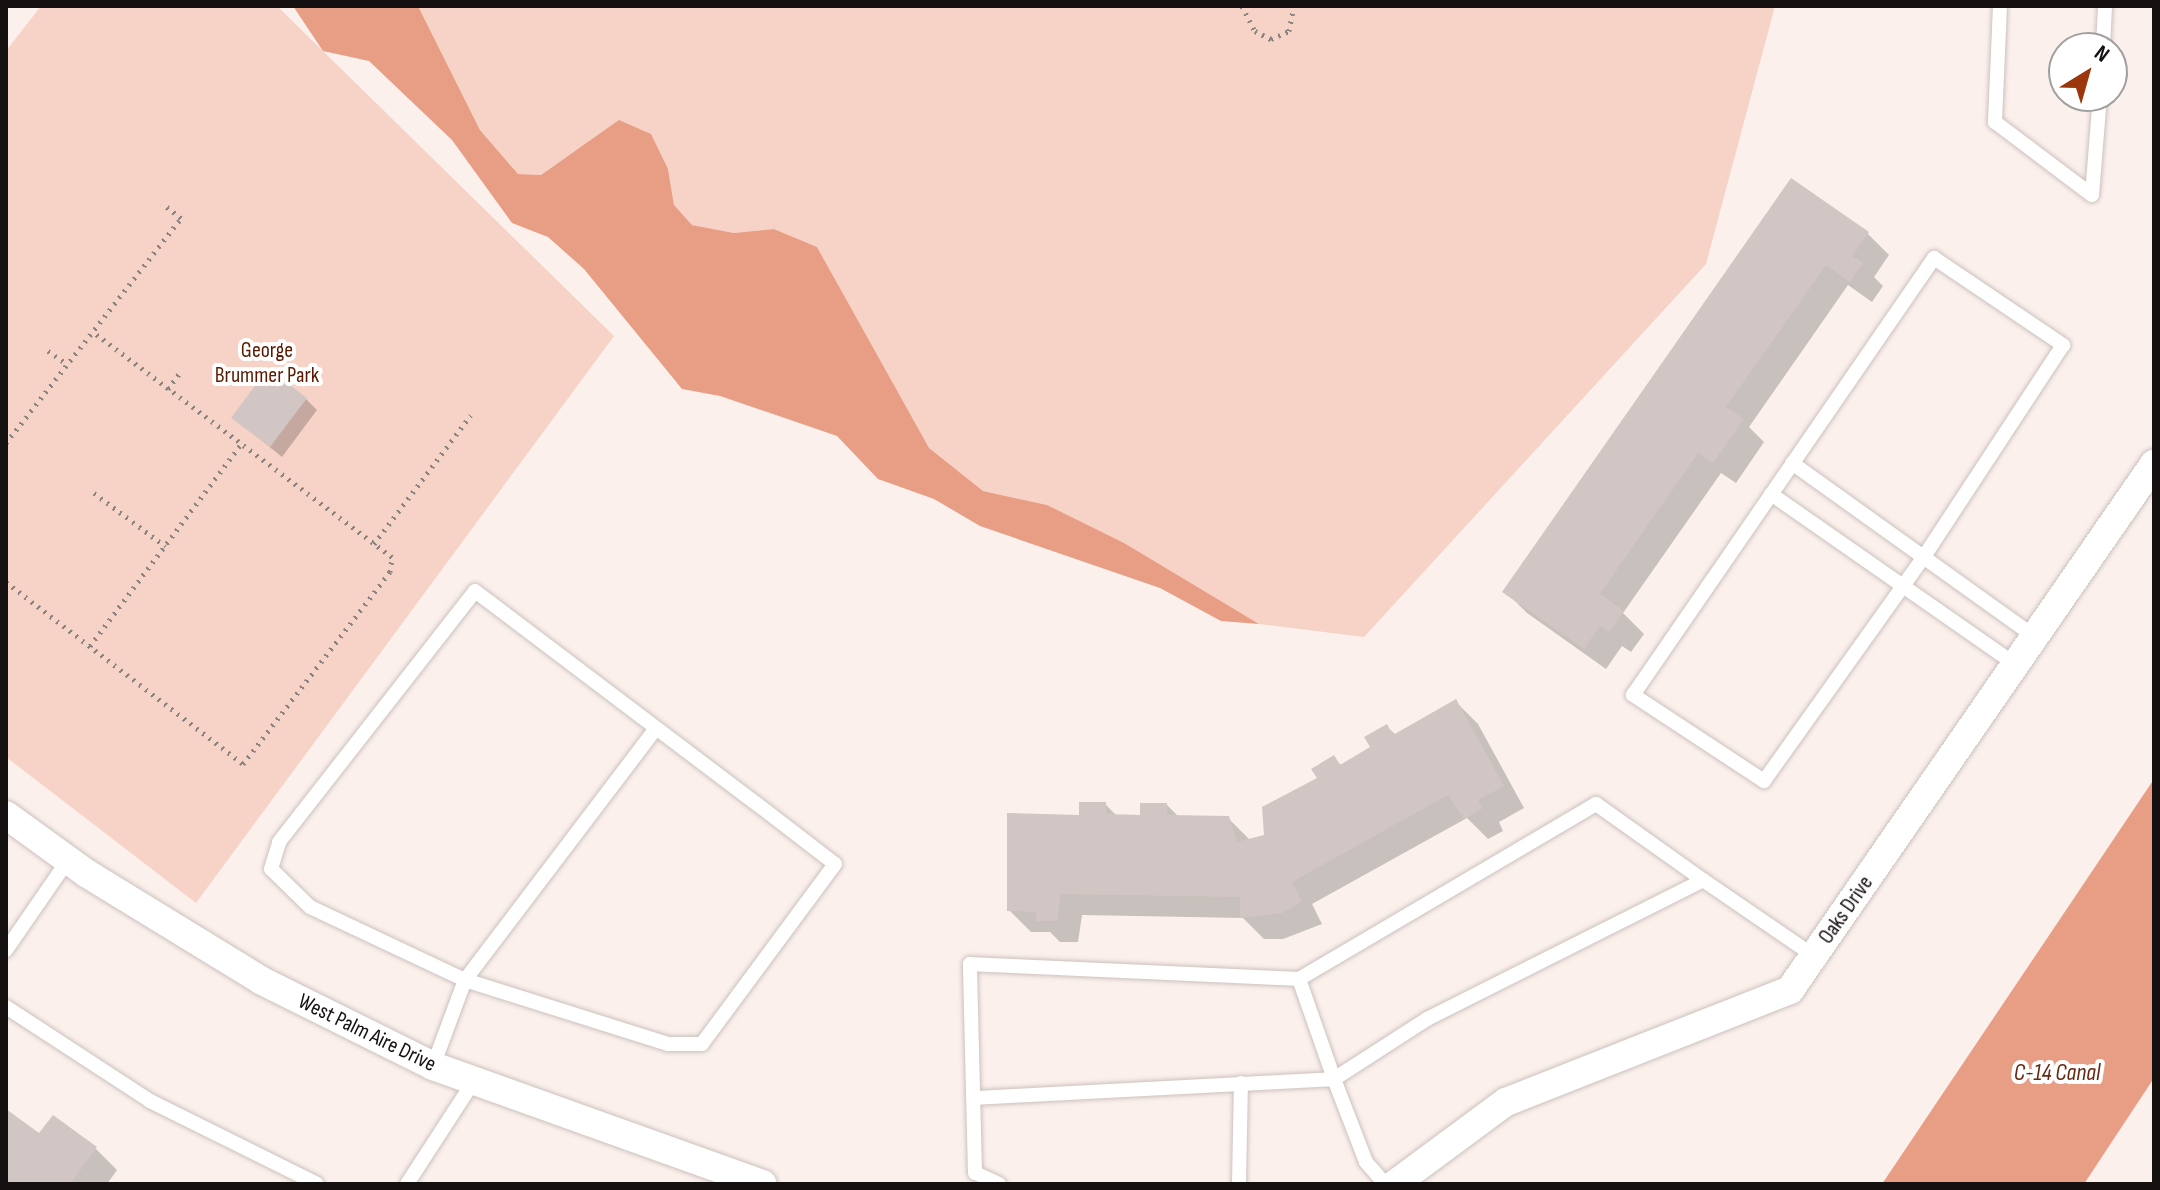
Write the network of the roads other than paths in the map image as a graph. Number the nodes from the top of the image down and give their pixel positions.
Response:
1 (2000, 6) edge
2 (2105, 6) edge
3 (2104, 32) edge
4 (2099, 112) edge
5 (1792, 463) junction
6 (2154, 464) edge
7 (1771, 494) junction
8 (1923, 558) junction
9 (1904, 586) junction
10 (2035, 637) junction
11 (2016, 665) junction
12 (656, 728) junction
13 (6, 815) edge
14 (68, 860) junction
15 (1703, 880) junction
16 (6, 950) edge
17 (1814, 956) junction
18 (1299, 979) junction
19 (465, 980) junction
20 (6, 1007) edge
21 (433, 1066) junction
22 (1334, 1079) junction
23 (474, 1081) junction
24 (1241, 1083) junction
25 (974, 1098) junction
26 (317, 1184) edge
27 (407, 1184) edge
28 (762, 1184) edge
29 (999, 1184) edge
30 (1239, 1184) edge
31 (1385, 1184) edge
32 (1395, 1184) edge

1 - 4 lane
2 - 3 lane
5 - 7 lane
5 - 8 lane
5 - 8 lane
6 - 10 street, Oaks Drive
7 - 9 lane
7 - 9 lane
8 - 9 lane
8 - 10 lane
9 - 11 lane
10 - 11 street, Oaks Drive
11 - 17 street, Oaks Drive
12 - 19 lane
12 - 19 lane
12 - 19 lane
13 - 14 street, West Palm Aire Drive
14 - 16 lane
14 - 21 street, West Palm Aire Drive
15 - 17 lane
15 - 18 lane
15 - 22 lane
17 - 32 street, Oaks Drive
18 - 22 lane
18 - 25 lane
19 - 21 lane
20 - 26 lane
21 - 23 street, West Palm Aire Drive
22 - 24 lane
22 - 31 lane
23 - 27 lane
23 - 28 street, West Palm Aire Drive
24 - 25 lane
24 - 30 lane
25 - 29 lane

